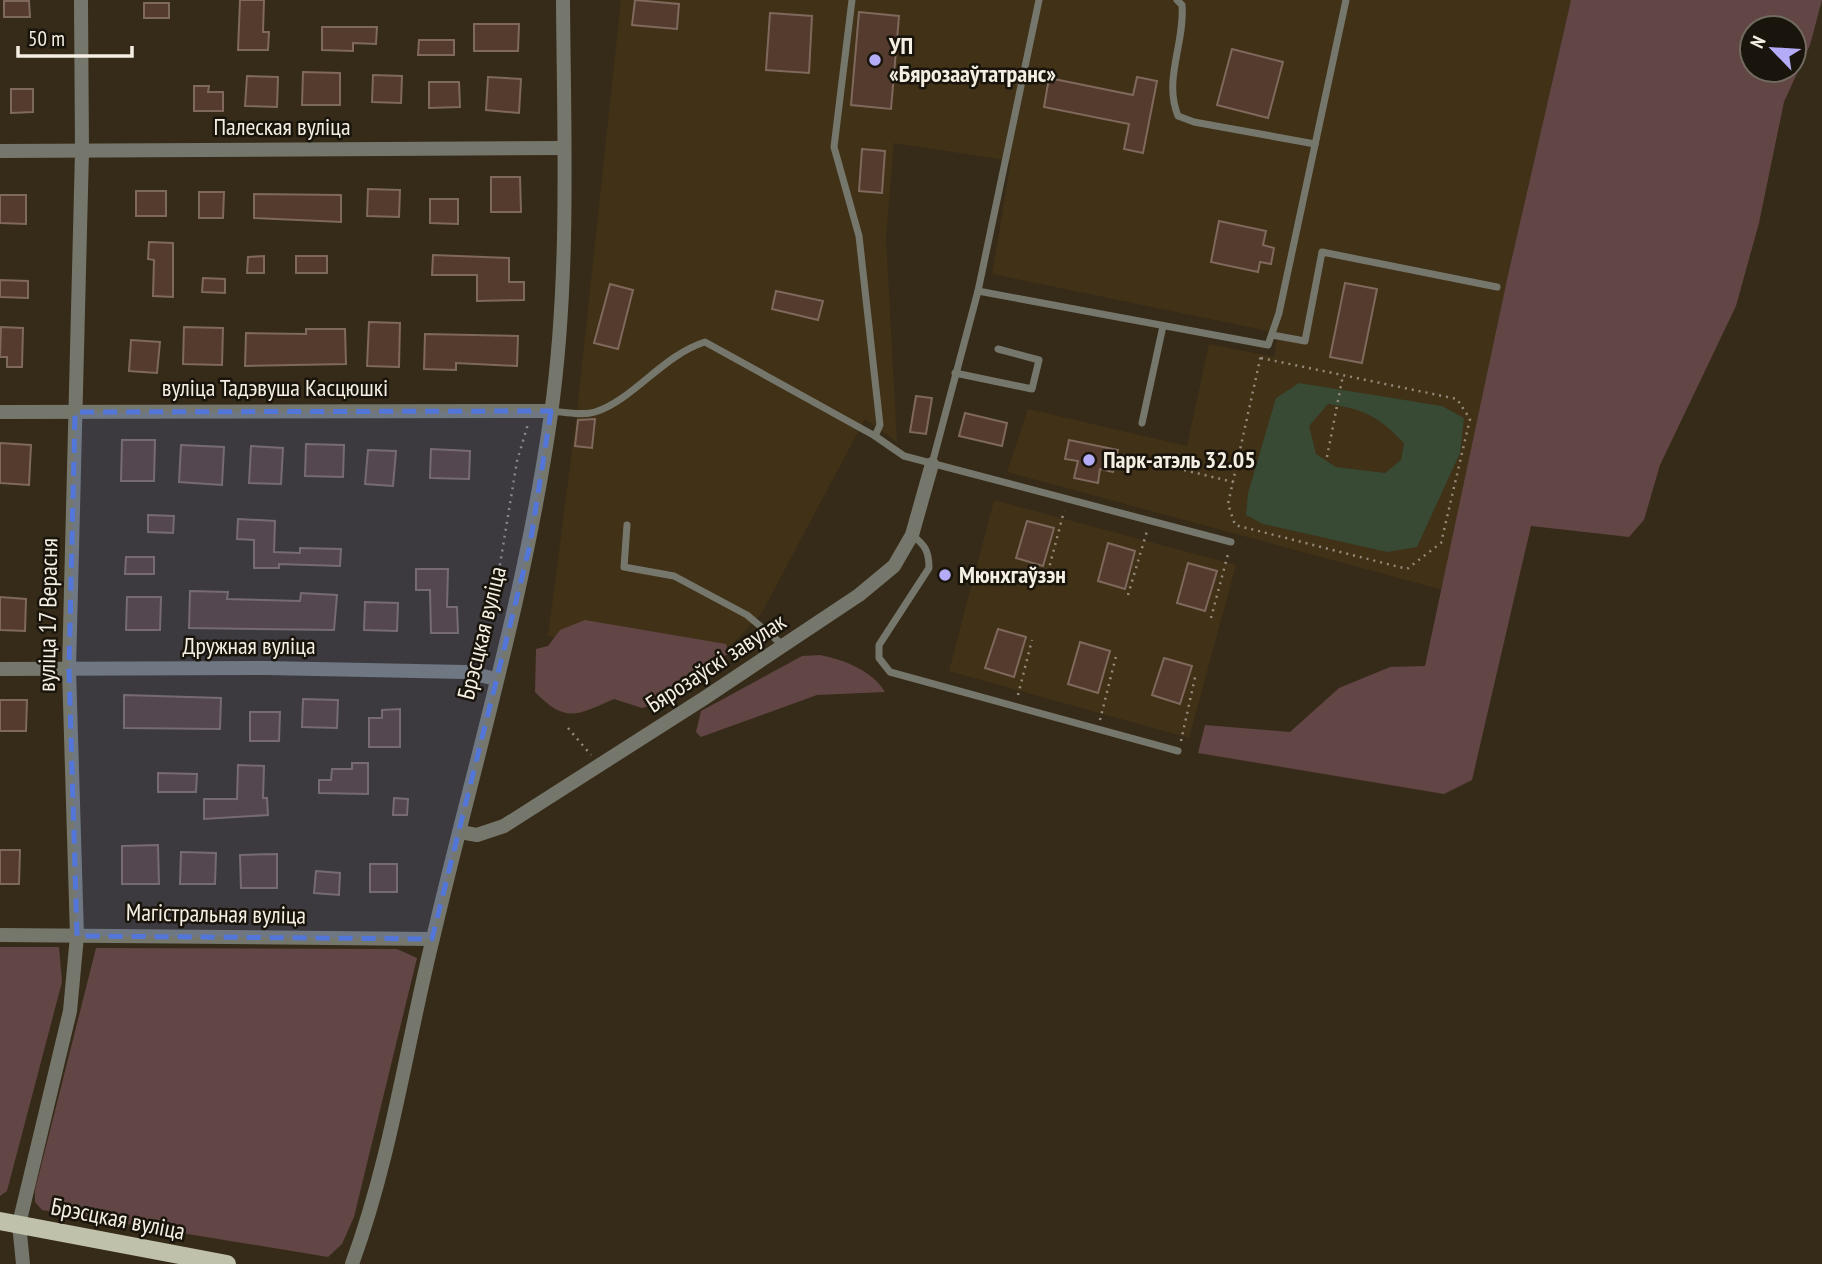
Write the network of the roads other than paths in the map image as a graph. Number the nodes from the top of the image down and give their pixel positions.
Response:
1 (81, 0) edge
2 (563, 0) edge
3 (852, 0) edge
4 (1039, 0) edge
5 (1177, 0) edge
6 (1346, 0) edge
7 (1315, 144) junction
8 (564, 148) junction
9 (0, 150) edge
10 (82, 151) junction
11 (1497, 286) dead end
12 (978, 290) junction
13 (1163, 326) junction
14 (1272, 335) junction
15 (998, 349) dead end
16 (955, 373) junction
17 (551, 411) junction
18 (0, 412) edge
19 (75, 412) junction
20 (1142, 423) dead end
21 (875, 436) junction
22 (932, 464) junction
23 (627, 525) dead end
24 (912, 536) junction
25 (1231, 542) road end
26 (784, 647) junction
27 (0, 669) edge
28 (69, 669) junction
29 (489, 677) junction
30 (1178, 751) road end
31 (460, 832) junction
32 (0, 935) edge
33 (77, 936) junction
34 (432, 939) junction
35 (0, 1221) edge
36 (19, 1224) junction
37 (23, 1264) edge
38 (227, 1264) edge
39 (352, 1264) edge

1 - 10 street, вуліца 17 Верасня
2 - 8 street, Брэсцкая вуліца
3 - 21 lane
4 - 12 lane
5 - 7 lane
6 - 7 lane
7 - 14 lane
8 - 10 street, Палеская вуліца
8 - 17 street, Брэсцкая вуліца
9 - 10 street, Палеская вуліца
10 - 19 street, вуліца 17 Верасня
11 - 14 lane
12 - 13 lane
12 - 16 lane
13 - 14 lane
13 - 20 lane
15 - 16 lane
16 - 22 lane
17 - 19 street, вуліца Тадэвуша Касцюшкі
17 - 21 lane
17 - 29 street, Брэсцкая вуліца
18 - 19 street, вуліца Тадэвуша Касцюшкі
19 - 28 street, вуліца 17 Верасня
21 - 22 lane
22 - 24 street, Бярозаўскі завулак
22 - 25 lane
23 - 26 lane
24 - 26 street, Бярозаўскі завулак
24 - 30 lane
26 - 31 street, Бярозаўскі завулак
27 - 28 street, Дружная вуліца
28 - 29 street, Дружная вуліца
28 - 33 street, вуліца 17 Верасня
29 - 31 street, Брэсцкая вуліца
31 - 34 street, Брэсцкая вуліца
32 - 33 street, Магістральная вуліца
33 - 34 street, Магістральная вуліца
33 - 36 street, вуліца 17 Верасня
34 - 39 street, Брэсцкая вуліца
35 - 36 main road, Брэсцкая вуліца
36 - 37 street, вуліца 17 Верасня
36 - 38 main road, Брэсцкая вуліца

